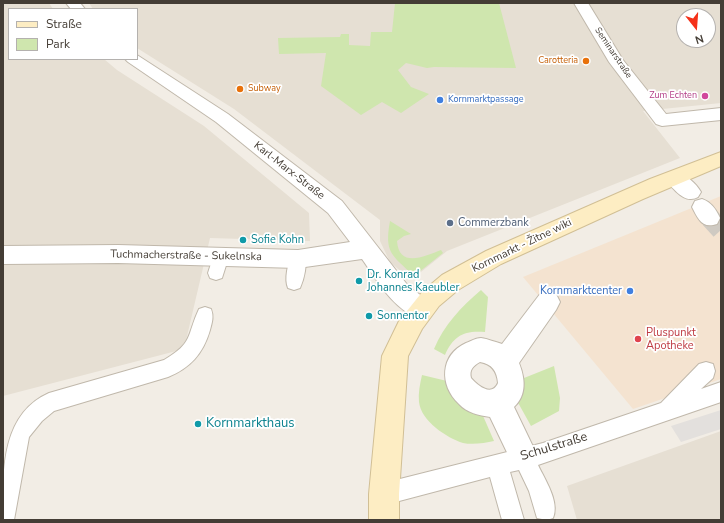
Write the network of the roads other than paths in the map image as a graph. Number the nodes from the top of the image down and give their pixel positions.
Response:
1 (581, 3) edge
2 (135, 60) edge
3 (721, 114) edge
4 (721, 159) edge
5 (675, 178) junction
6 (701, 206) tunnel mouth
7 (367, 249) junction
8 (3, 255) edge
9 (298, 259) junction
10 (294, 284) dead end
11 (548, 302) dead end
12 (421, 309) junction
13 (205, 315) dead end
14 (504, 362) junction
15 (706, 371) dead end
16 (721, 392) edge
17 (497, 402) junction
18 (665, 412) junction
19 (524, 457) junction
20 (496, 465) junction
21 (384, 494) junction
22 (545, 510) dead end
23 (3, 520) edge
24 (384, 520) edge
25 (513, 520) edge

1 - 3 street, Seminarstraße
2 - 7 street, Karl-Marx-Straße
4 - 5 main road, Kornmarkt - Žitne wiki
5 - 6 street
5 - 12 main road, Kornmarkt - Žitne wiki
7 - 9 street, Tuchmacherstraße - Sukelnska
7 - 12 street, Karl-Marx-Straße
8 - 9 street, Tuchmacherstraße - Sukelnska
9 - 10 lane
11 - 14 street
12 - 21 main road, Kornmarkt - Žitne wiki
13 - 23 lane
14 - 17 street
14 - 17 street
15 - 18 lane
16 - 18 lane, Schulstraße
17 - 19 street
18 - 19 lane, Schulstraße
19 - 20 lane, Schulstraße
19 - 22 lane
20 - 21 lane, Schulstraße
20 - 25 lane
21 - 24 main road, Kornmarkt - Žitne wiki

